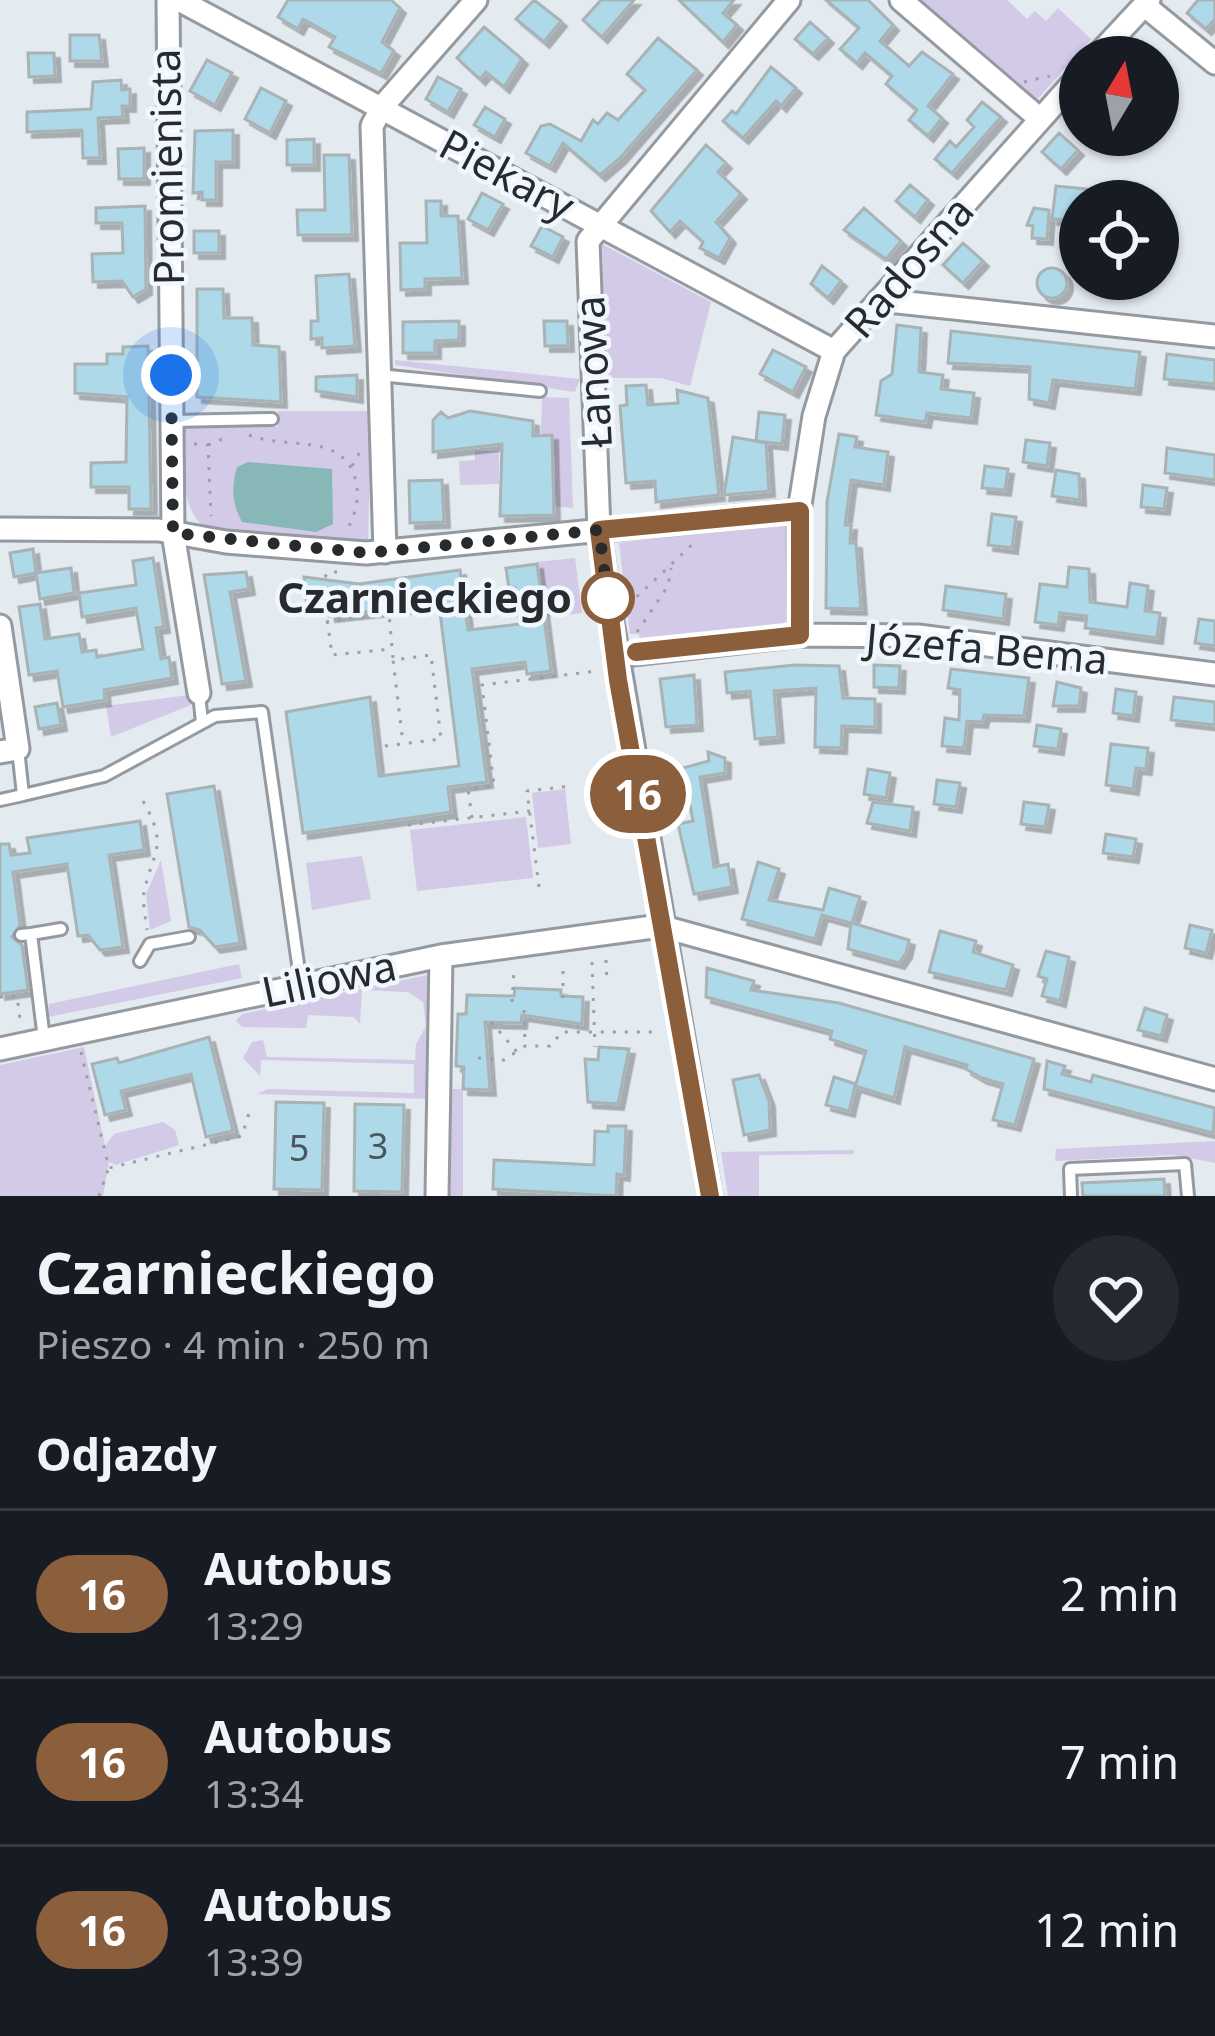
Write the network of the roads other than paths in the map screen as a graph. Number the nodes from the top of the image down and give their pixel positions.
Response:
1 (168, 0) edge
2 (179, 0) edge
3 (476, 0) edge
4 (790, 0) edge
5 (901, 0) edge
6 (1146, 3) edge
7 (1115, 36) edge
8 (1215, 63) edge
9 (1059, 93) edge
10 (382, 107) junction
11 (1040, 118) junction
12 (599, 224) junction
13 (879, 300) junction
14 (1215, 336) edge
15 (834, 351) junction
16 (379, 374) junction
17 (540, 391) dead end
18 (272, 419) dead end
19 (176, 432) junction
20 (800, 511) junction
21 (0, 529) edge
22 (599, 530) junction
23 (173, 533) junction
24 (385, 552) junction
25 (0, 626) edge
26 (800, 635) junction
27 (615, 656) junction
28 (1215, 674) edge
29 (199, 693) joint
30 (202, 723) junction
31 (9, 750) edge
32 (23, 795) junction
33 (0, 800) edge
34 (660, 926) junction
35 (61, 929) dead end
36 (189, 938) dead end
37 (441, 956) junction
38 (140, 961) dead end
39 (301, 985) junction
40 (44, 1039) junction
41 (0, 1048) edge
42 (1215, 1079) edge
43 (437, 1196) edge
44 (710, 1196) edge
45 (1071, 1196) edge
46 (1187, 1196) edge

1 - 19 street, Promienista
2 - 10 street, Piekary
3 - 10 street
4 - 12 street
5 - 11 street
6 - 7 street
6 - 8 street
9 - 11 street, Radosna
10 - 12 street, Piekary
10 - 16 street
11 - 13 street, Radosna
12 - 15 street, Piekary
12 - 22 street, Łanowa
13 - 14 street
13 - 15 street, Radosna
15 - 20 street, Radosna
16 - 17 lane
16 - 24 street
18 - 19 lane
19 - 23 street, Promienista
20 - 22 street
20 - 26 street, Radosna
21 - 23 street
22 - 24 street
22 - 27 street, Łanowa
23 - 24 street
23 - 29 street, Promienista
25 - 31 street
26 - 27 street, Józefa Bema
26 - 28 street, Józefa Bema
27 - 34 street, Łanowa
29 - 30 lane
30 - 32 lane
30 - 39 lane
31 - 32 lane
32 - 33 lane
34 - 37 street, Liliowa
34 - 42 street
34 - 44 street, Łanowa
35 - 40 lane
36 - 38 lane
37 - 39 street, Liliowa
37 - 43 street
39 - 40 street, Liliowa
40 - 41 street, Liliowa
45 - 46 lane

